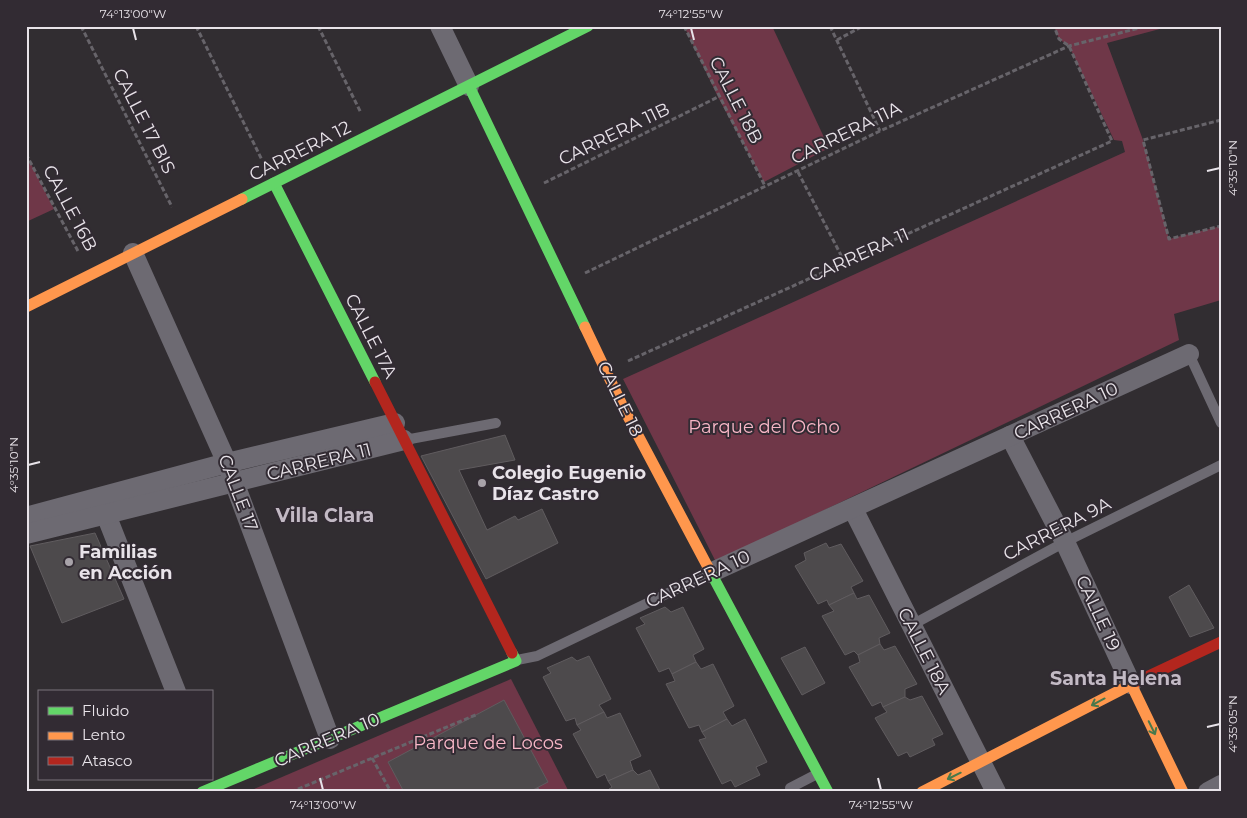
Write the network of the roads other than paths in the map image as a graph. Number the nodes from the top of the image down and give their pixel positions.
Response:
1 (440, 26) edge
2 (588, 26) edge
3 (469, 86) junction
4 (274, 184) junction
5 (133, 253) junction
6 (26, 307) edge
7 (1189, 354) joint
8 (395, 423) junction
9 (1221, 423) edge
10 (496, 424) dead end
11 (1010, 436) junction
12 (404, 440) junction
13 (227, 463) junction
14 (1221, 465) edge
15 (235, 483) junction
16 (103, 506) junction
17 (853, 508) junction
18 (29, 525) edge
19 (1065, 542) junction
20 (710, 574) junction
21 (910, 626) junction
22 (1221, 642) edge
23 (516, 661) junction
24 (1132, 684) junction
25 (175, 690) edge
26 (330, 739) junction
27 (981, 763) junction
28 (818, 774) junction
29 (1221, 785) edge
30 (209, 786) edge
31 (790, 788) dead end
32 (828, 792) edge
33 (922, 792) edge
34 (996, 792) edge
35 (1183, 792) edge
36 (1208, 792) edge

1 - 3 street, CALLE 18
2 - 3 street, CARRERA 12
3 - 4 street, CARRERA 12
3 - 20 street, CALLE 18
4 - 5 street, CARRERA 12
4 - 8 street, CALLE 17A
5 - 6 street, CARRERA 12
5 - 13 street, CALLE 17
7 - 9 lane
7 - 11 street, CARRERA 10
8 - 12 street, CALLE 17A
8 - 13 street, CARRERA 11
10 - 12 lane, CARRERA 11
11 - 17 street, CARRERA 10
11 - 19 street, CALLE 19
12 - 15 street, CARRERA 11
12 - 23 street, CALLE 17A
13 - 15 street, CALLE 17
13 - 16 street, CARRERA 11
14 - 19 lane, CARRERA 9A
15 - 16 street, CARRERA 11
15 - 26 street, CALLE 17
16 - 18 street, CARRERA 11
16 - 25 street
17 - 20 street, CARRERA 10
17 - 21 street, CALLE 18A
19 - 21 lane, CARRERA 9A
19 - 24 street, CALLE 19
20 - 23 lane, CARRERA 10
20 - 28 street, CALLE 18
21 - 27 street, CALLE 18A
22 - 24 street
23 - 26 street, CARRERA 10
24 -> 27 street
24 -> 35 street, CALLE 19
26 - 30 street, CARRERA 10
27 -> 33 street
27 - 34 street, CALLE 18A
28 - 31 lane
28 - 32 street, CALLE 18
29 - 36 street

